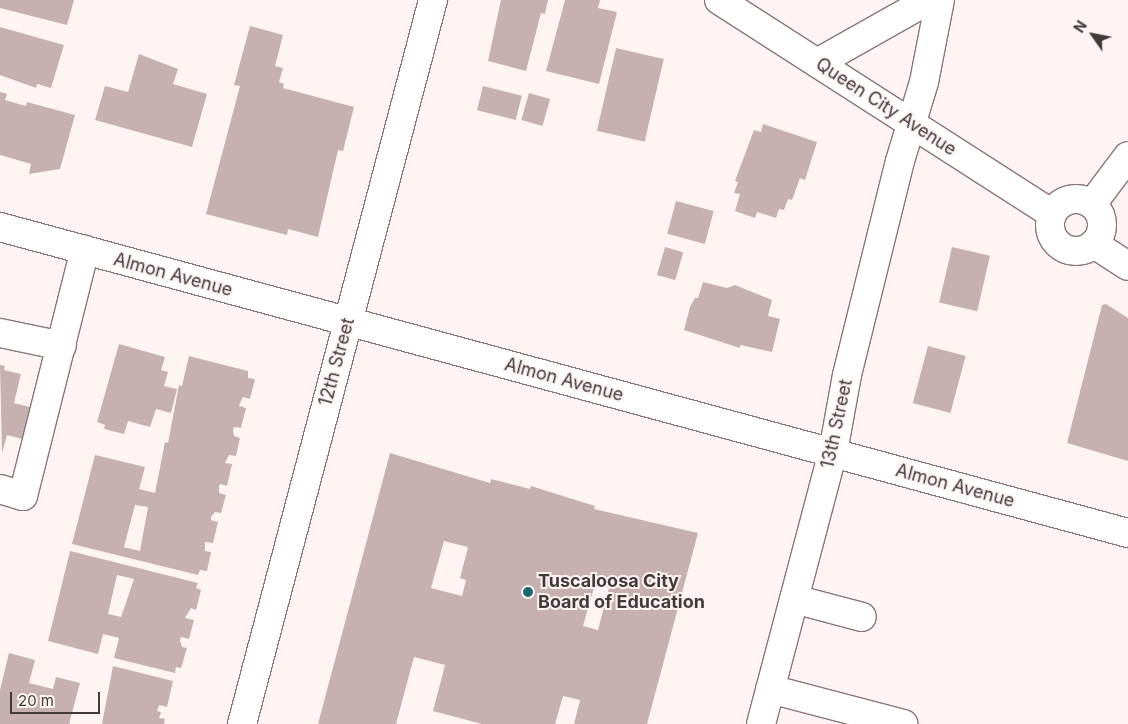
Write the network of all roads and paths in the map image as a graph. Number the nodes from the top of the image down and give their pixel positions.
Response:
1 (432, 0) edge
2 (719, 0) edge
3 (930, 0) edge
4 (940, 0) edge
5 (817, 63) junction
6 (912, 123) junction
7 (1128, 156) edge
8 (1092, 204) junction
9 (1052, 214) junction
10 (0, 227) edge
11 (1094, 244) junction
12 (85, 250) junction
13 (1128, 266) edge
14 (347, 323) junction
15 (0, 333) edge
16 (60, 357) junction
17 (833, 452) junction
18 (0, 489) edge
19 (1128, 533) edge
20 (794, 599) junction
21 (862, 617) dead end
22 (770, 689) junction
23 (242, 724) edge
24 (761, 724) edge
25 (903, 724) edge

1 - 14 street, 12th Street
2 - 5 street, Queen City Avenue
3 - 5 street
4 - 6 street, 13th Street
5 - 6 street, Queen City Avenue
6 - 9 street, Queen City Avenue
6 - 17 street, 13th Street
7 - 8 street
8 - 9 street
8 - 11 street
9 - 11 street
10 - 12 street, Almon Avenue
11 - 13 street
12 - 14 street, Almon Avenue
12 - 16 street
14 - 17 street, Almon Avenue
14 - 23 street, 12th Street
15 - 16 street
16 - 18 street
17 - 19 street, Almon Avenue
17 - 20 street, 13th Street
20 - 21 street
20 - 22 street, 13th Street
22 - 24 street, 13th Street
22 - 25 street

